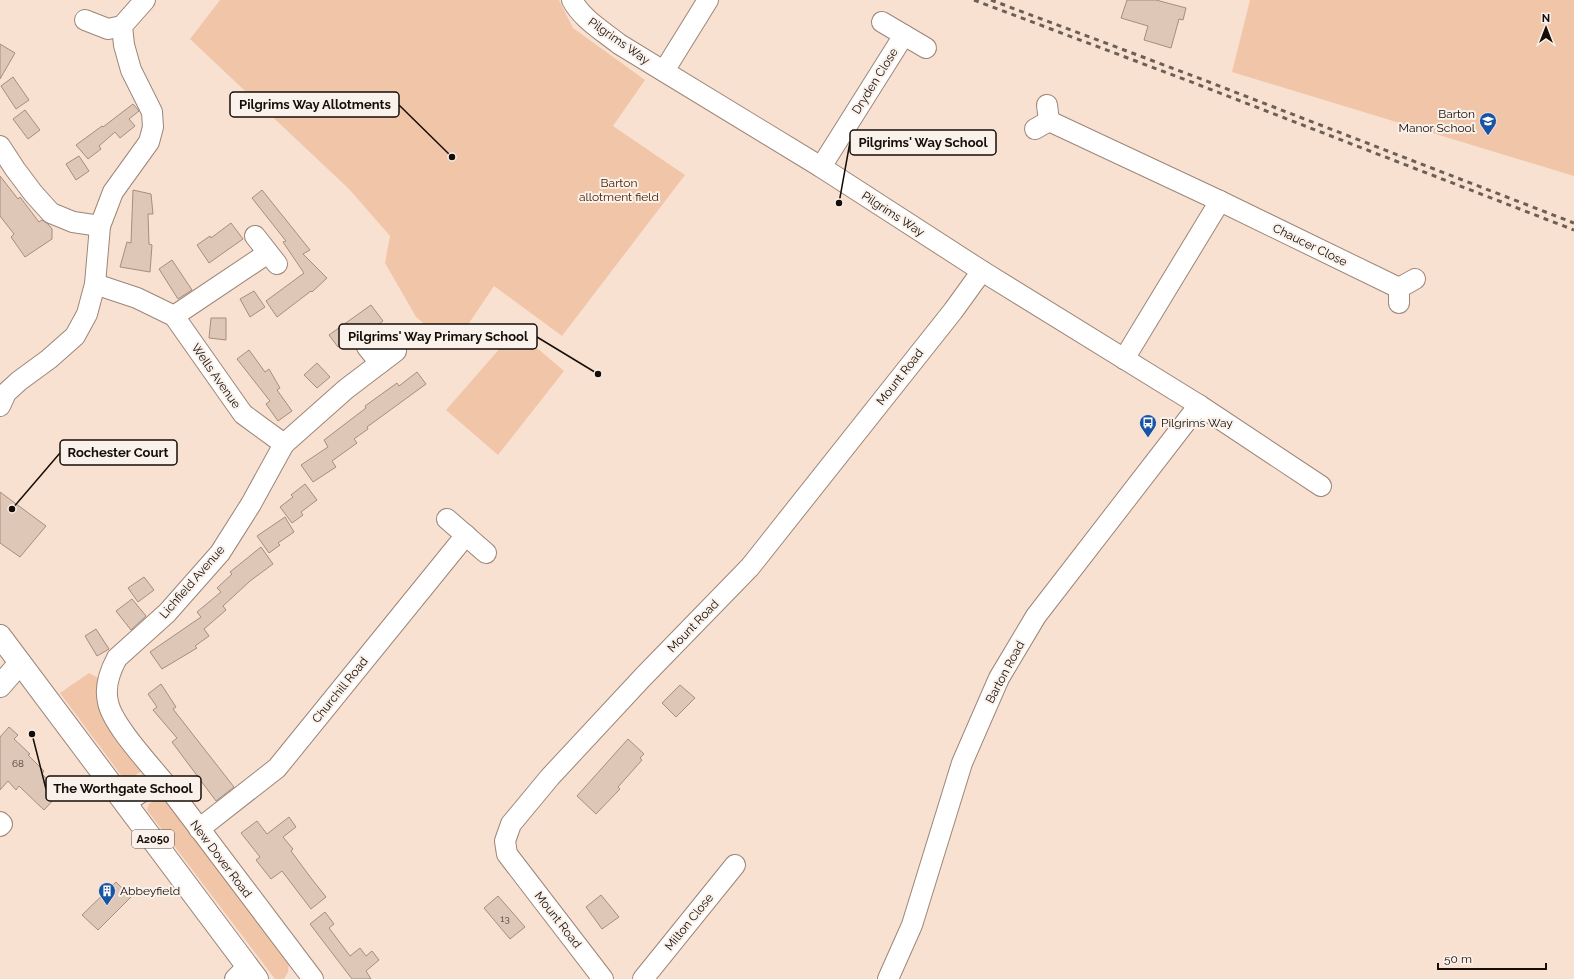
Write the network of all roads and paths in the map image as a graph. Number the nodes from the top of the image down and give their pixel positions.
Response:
1 (145, 0) edge
2 (572, 0) edge
3 (708, 0) edge
4 (85, 20) dead end
5 (882, 22) dead end
6 (122, 26) junction
7 (904, 35) junction
8 (926, 48) dead end
9 (664, 70) junction
10 (1044, 118) dead end
11 (0, 146) edge
12 (821, 167) junction
13 (1220, 201) junction
14 (100, 226) junction
15 (254, 236) dead end
16 (982, 271) junction
17 (95, 284) junction
18 (1404, 290) dead end
19 (174, 316) junction
20 (367, 347) dead end
21 (396, 351) dead end
22 (1124, 358) junction
23 (380, 363) junction
24 (1199, 405) junction
25 (0, 406) edge
26 (284, 444) junction
27 (1321, 486) dead end
28 (447, 519) dead end
29 (466, 535) junction
30 (486, 553) dead end
31 (0, 636) edge
32 (20, 663) junction
33 (0, 686) edge
34 (160, 786) junction
35 (125, 802) junction
36 (0, 822) edge
37 (0, 826) edge
38 (199, 829) junction
39 (735, 865) dead end
40 (247, 975) edge
41 (303, 976) edge
42 (603, 979) edge
43 (643, 979) edge
44 (888, 979) edge

1 - 6 street
2 - 9 street, Pilgrims Way
3 - 9 street
4 - 6 street
5 - 7 street, Dryden Close
6 - 14 street
7 - 8 street, Dryden Close
7 - 12 street, Dryden Close
9 - 12 street, Pilgrims Way
10 - 13 street, Chaucer Close
11 - 14 street
12 - 16 street, Pilgrims Way
13 - 18 street, Chaucer Close
13 - 22 street
14 - 17 street
15 - 19 street
16 - 22 street, Pilgrims Way
16 - 42 street, Mount Road
17 - 19 street, Wells Avenue
17 - 25 street
19 - 26 street, Wells Avenue
20 - 23 street
21 - 23 street, Lichfield Avenue
22 - 24 street, Pilgrims Way
23 - 26 street, Lichfield Avenue
24 - 27 street, Pilgrims Way
24 - 44 street, Barton Road
26 - 34 street, Lichfield Avenue
28 - 29 street
29 - 30 street
29 - 38 street, Churchill Road
31 - 32 main road, A2050
32 - 33 main road
32 - 35 main road, A2050
34 - 35 street
34 - 38 street, New Dover Road
35 - 40 main road, A2050
36 - 37 street
38 - 41 street, New Dover Road
39 - 43 street, Milton Close

